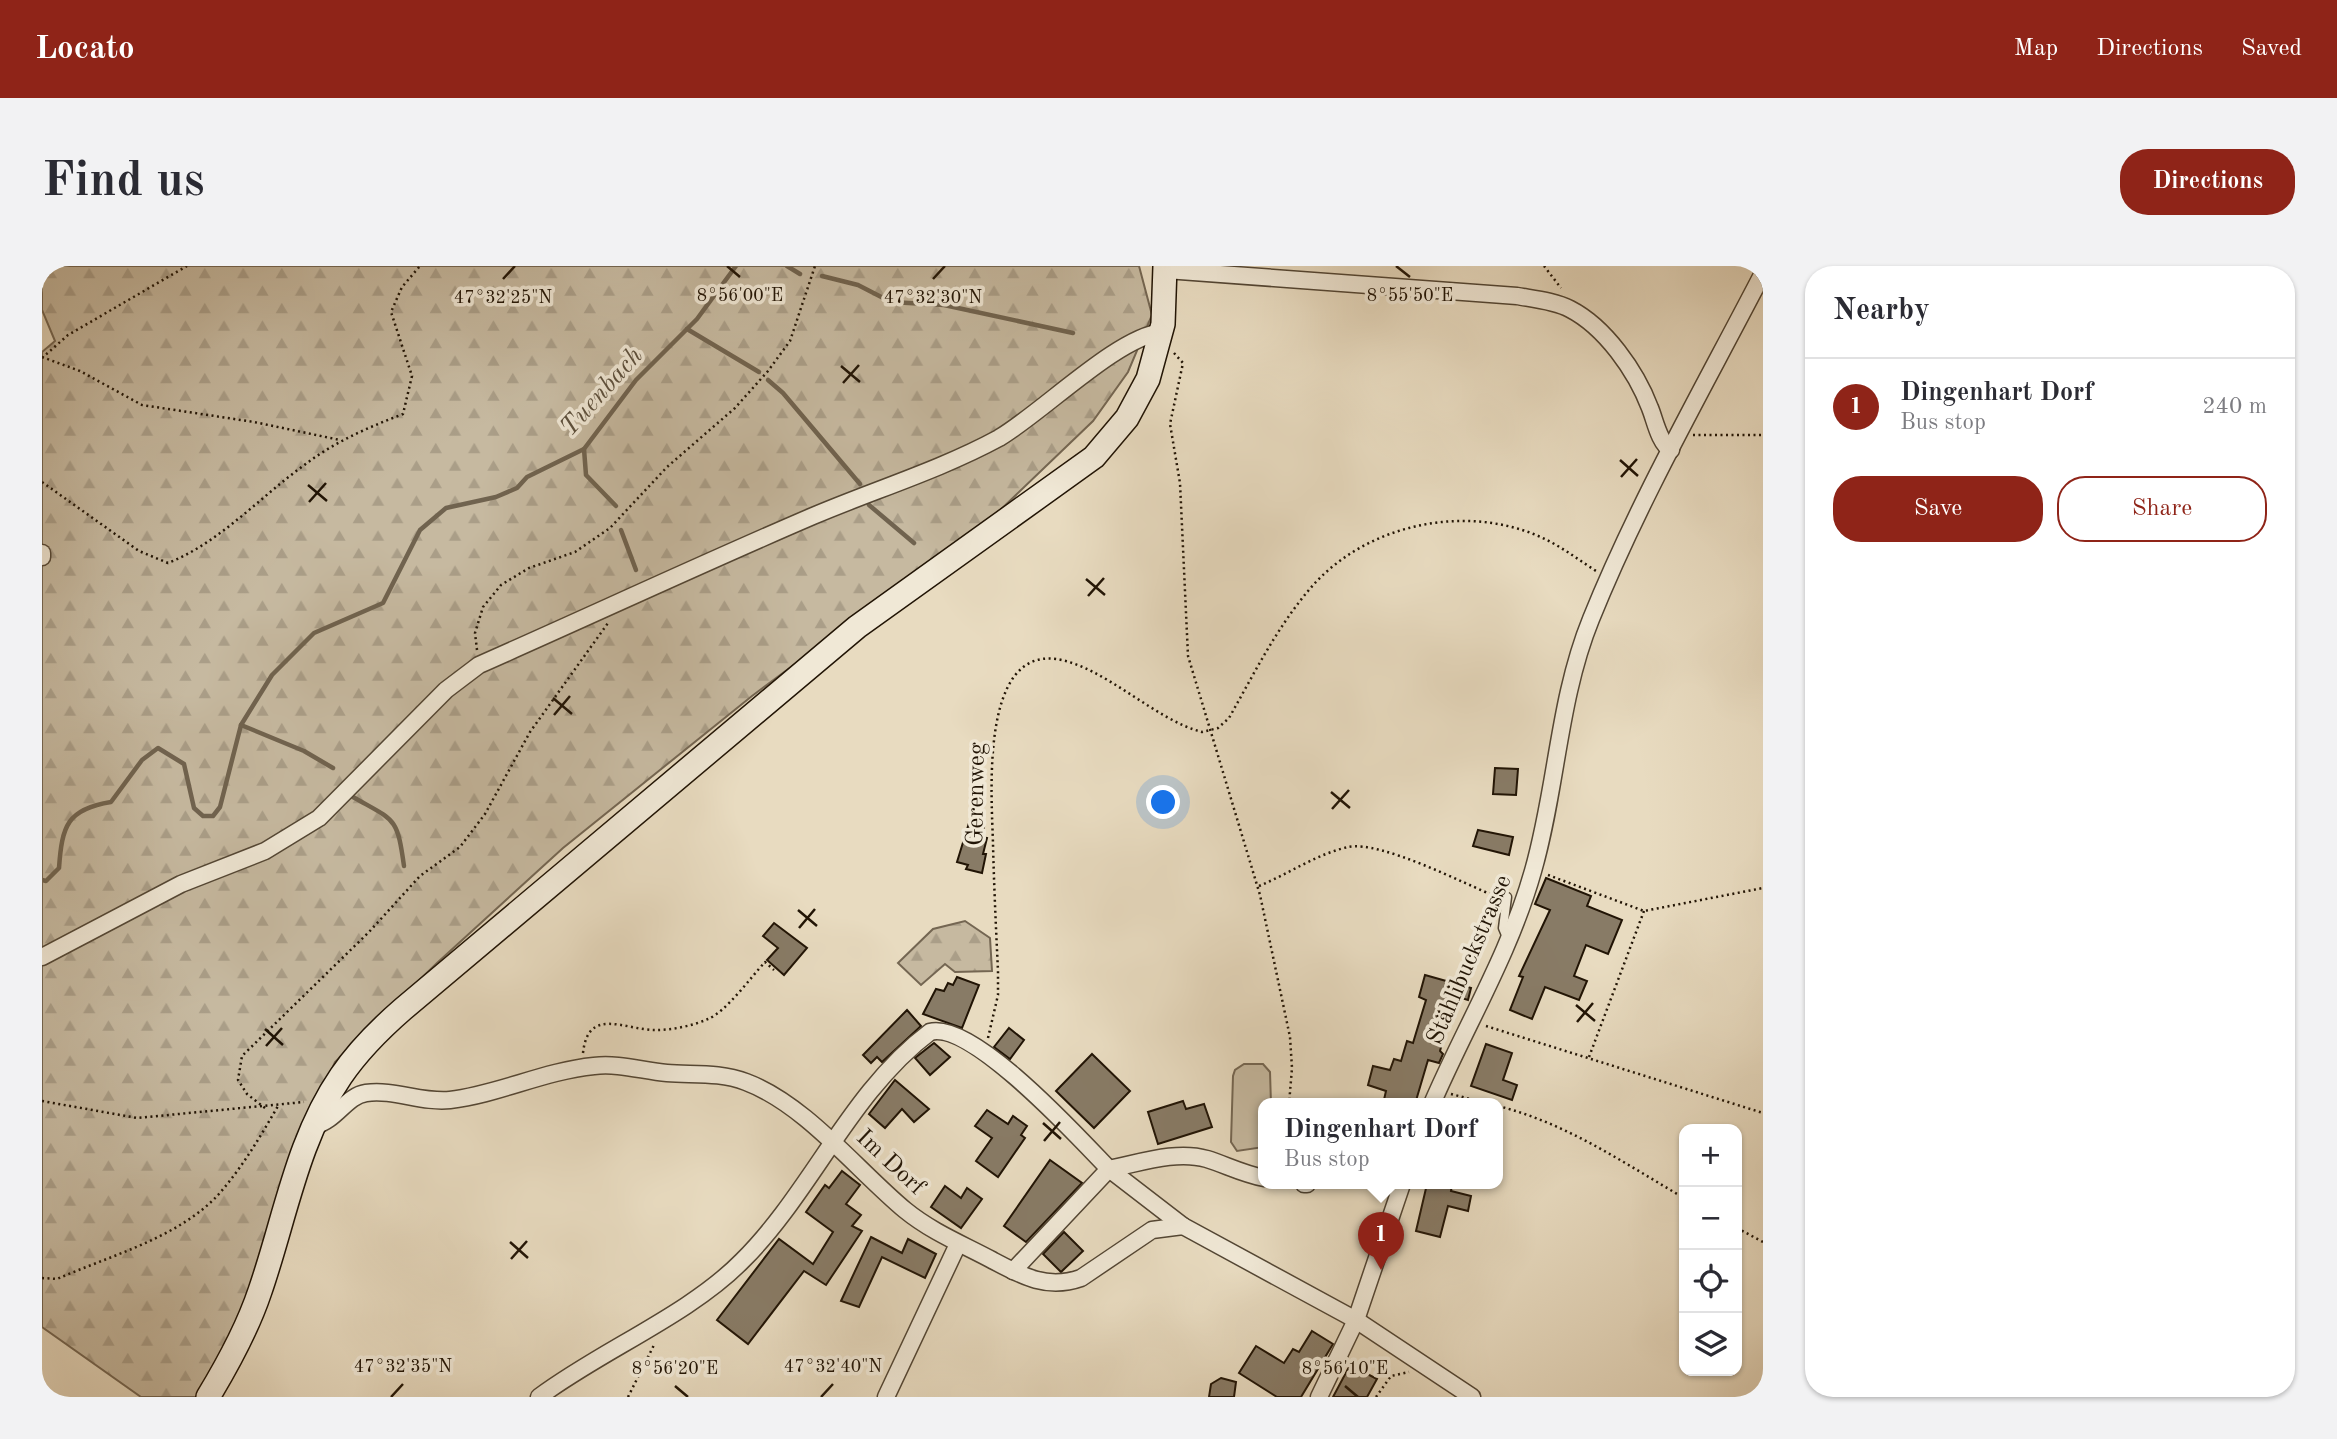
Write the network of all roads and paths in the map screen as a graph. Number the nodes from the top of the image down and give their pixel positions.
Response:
1 (187, 266) edge
2 (420, 266) edge
3 (815, 266) edge
4 (1544, 266) edge
5 (1165, 268) edge
6 (1763, 273) edge
7 (1568, 308) junction
8 (1167, 341) junction
9 (42, 358) edge
10 (1679, 435) junction
11 (1763, 435) edge
12 (340, 440) junction
13 (1671, 450) junction
14 (42, 482) edge
15 (1608, 579) junction
16 (625, 601) junction
17 (478, 665) junction
18 (1211, 731) junction
19 (1534, 870) junction
20 (1258, 887) junction
21 (1763, 888) edge
22 (1507, 899) joint
23 (1644, 911) junction
24 (1508, 940) junction
25 (42, 957) edge
26 (774, 970) dead end
27 (1471, 1021) junction
28 (982, 1050) junction
29 (1589, 1058) junction
30 (585, 1067) junction
31 (1435, 1097) edge
32 (1290, 1098) edge
33 (42, 1101) edge
34 (324, 1105) junction
35 (278, 1106) junction
36 (1503, 1107) edge
37 (265, 1108) junction
38 (1763, 1113) edge
39 (314, 1126) junction
40 (832, 1141) junction
41 (1109, 1169) junction
42 (1258, 1177) edge
43 (1400, 1189) edge
44 (1679, 1195) edge
45 (1183, 1226) junction
46 (1742, 1230) edge
47 (1763, 1242) edge
48 (958, 1244) junction
49 (1013, 1271) junction
50 (42, 1278) edge
51 (668, 1315) junction
52 (1356, 1320) junction
53 (1416, 1360) junction
54 (208, 1397) edge
55 (539, 1397) edge
56 (628, 1397) edge
57 (886, 1397) edge
58 (1320, 1397) edge
59 (1376, 1397) edge
60 (1472, 1397) edge

1 - 9 path
2 - 12 path
3 - 17 path
4 - 7 path
5 - 7 street
5 - 8 street
6 - 10 street, Stählibuckstrasse
7 - 13 street
8 - 16 street
8 - 18 path
8 - 34 street
9 - 12 path
10 - 11 path
10 - 13 street, Stählibuckstrasse
12 - 14 path
13 - 15 street, Stählibuckstrasse
15 - 18 path
15 - 19 street, Stählibuckstrasse
16 - 17 street
16 - 37 path
17 - 25 street
18 - 20 path
18 - 28 path, Gerenweg
19 - 23 path
19 - 24 street, Stählibuckstrasse
20 - 22 path
20 - 32 path
21 - 23 path
22 - 24 lane
23 - 29 path
24 - 27 street, Stählibuckstrasse
26 - 30 path
27 - 29 path
27 - 31 street, Stählibuckstrasse
28 - 40 street, Im Dorf
28 - 41 street, Im Dorf
29 - 38 path
30 - 39 street
30 - 40 street
33 - 37 path
34 - 35 path
34 - 39 street
35 - 37 path
35 - 50 path
36 - 44 path
39 - 54 street
40 - 48 street, Im Dorf
40 - 51 street
41 - 42 street
41 - 45 street, Im Dorf
41 - 49 street
43 - 52 street
45 - 49 street, Im Dorf
45 - 52 street
46 - 47 path
48 - 49 street, Im Dorf
48 - 57 street
51 - 55 street
51 - 56 path
52 - 53 street
52 - 58 street
53 - 59 path
53 - 60 street

